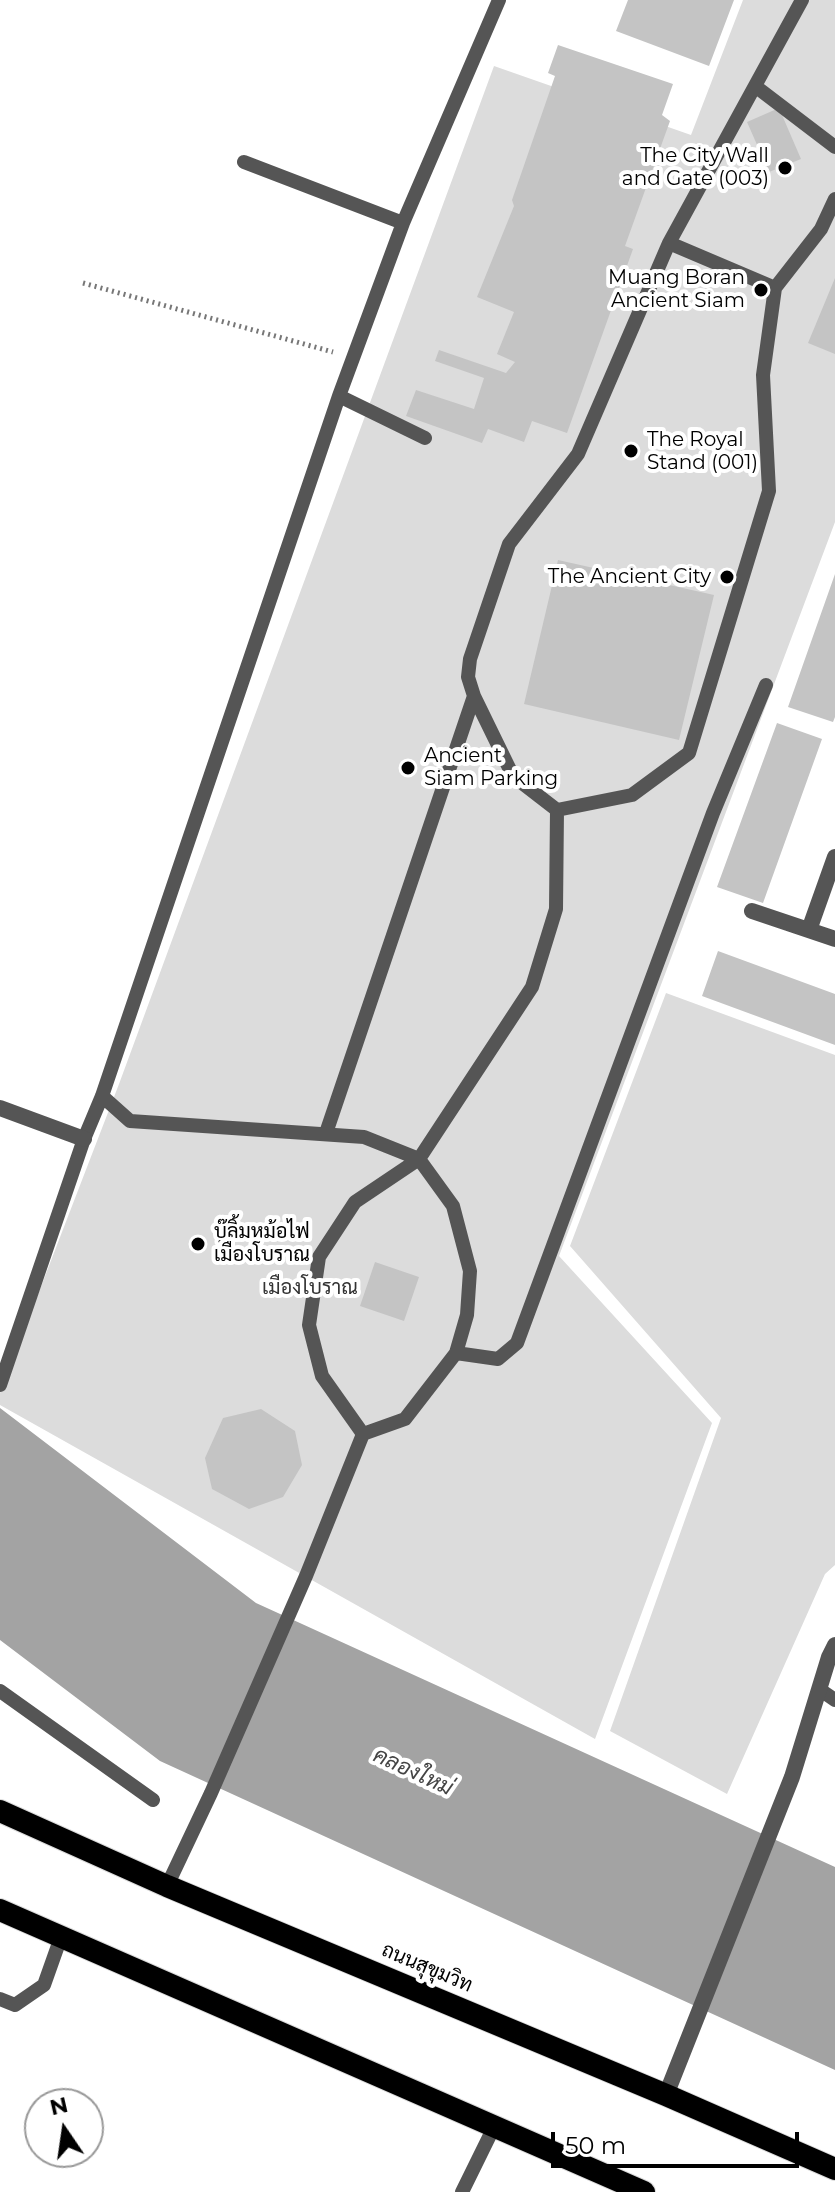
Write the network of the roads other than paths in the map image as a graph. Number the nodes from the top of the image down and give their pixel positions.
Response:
1 (499, 0) edge
2 (802, 0) edge
3 (755, 86) junction
4 (835, 147) edge
5 (244, 162) dead end
6 (835, 199) edge
7 (403, 223) junction
8 (669, 243) junction
9 (775, 288) junction
10 (339, 396) junction
11 (425, 438) dead end
12 (766, 685) dead end
13 (474, 696) junction
14 (557, 810) junction
15 (835, 857) edge
16 (752, 911) dead end
17 (809, 930) junction
18 (835, 939) edge
19 (102, 1096) junction
20 (0, 1108) edge
21 (326, 1133) junction
22 (84, 1139) junction
23 (419, 1159) junction
24 (456, 1353) junction
25 (0, 1385) edge
26 (363, 1434) junction
27 (835, 1645) edge
28 (819, 1689) junction
29 (0, 1691) edge
30 (835, 1700) edge
31 (153, 1800) dead end
32 (0, 1811) edge
33 (167, 1886) junction
34 (0, 1910) edge
35 (61, 1937) junction
36 (0, 1999) edge
37 (666, 2095) junction
38 (494, 2127) junction
39 (835, 2169) edge
40 (462, 2192) edge
41 (644, 2192) edge

1 - 7 lane
2 - 3 lane
3 - 4 lane
3 - 8 lane
5 - 7 lane
6 - 9 lane
7 - 10 lane
8 - 9 lane
8 - 13 lane
9 - 14 lane
10 - 11 lane
10 - 19 lane
12 - 24 lane
13 - 14 lane
13 - 21 lane
14 - 23 lane
15 - 17 street
16 - 17 street
17 - 18 street
19 - 21 lane
19 - 22 lane
20 - 22 street
21 - 23 lane
22 - 25 lane
23 - 24 lane
23 - 26 lane
24 - 26 lane
26 - 33 lane
27 - 28 street
28 - 30 lane
28 - 37 street
29 - 31 lane
32 - 33 highway, ถนนสุขุมวิท
33 - 37 highway, ถนนสุขุมวิท
34 - 35 highway
35 - 36 lane
35 - 38 highway
37 - 39 highway, ถนนสุขุมวิท
38 - 40 lane
38 - 41 highway

